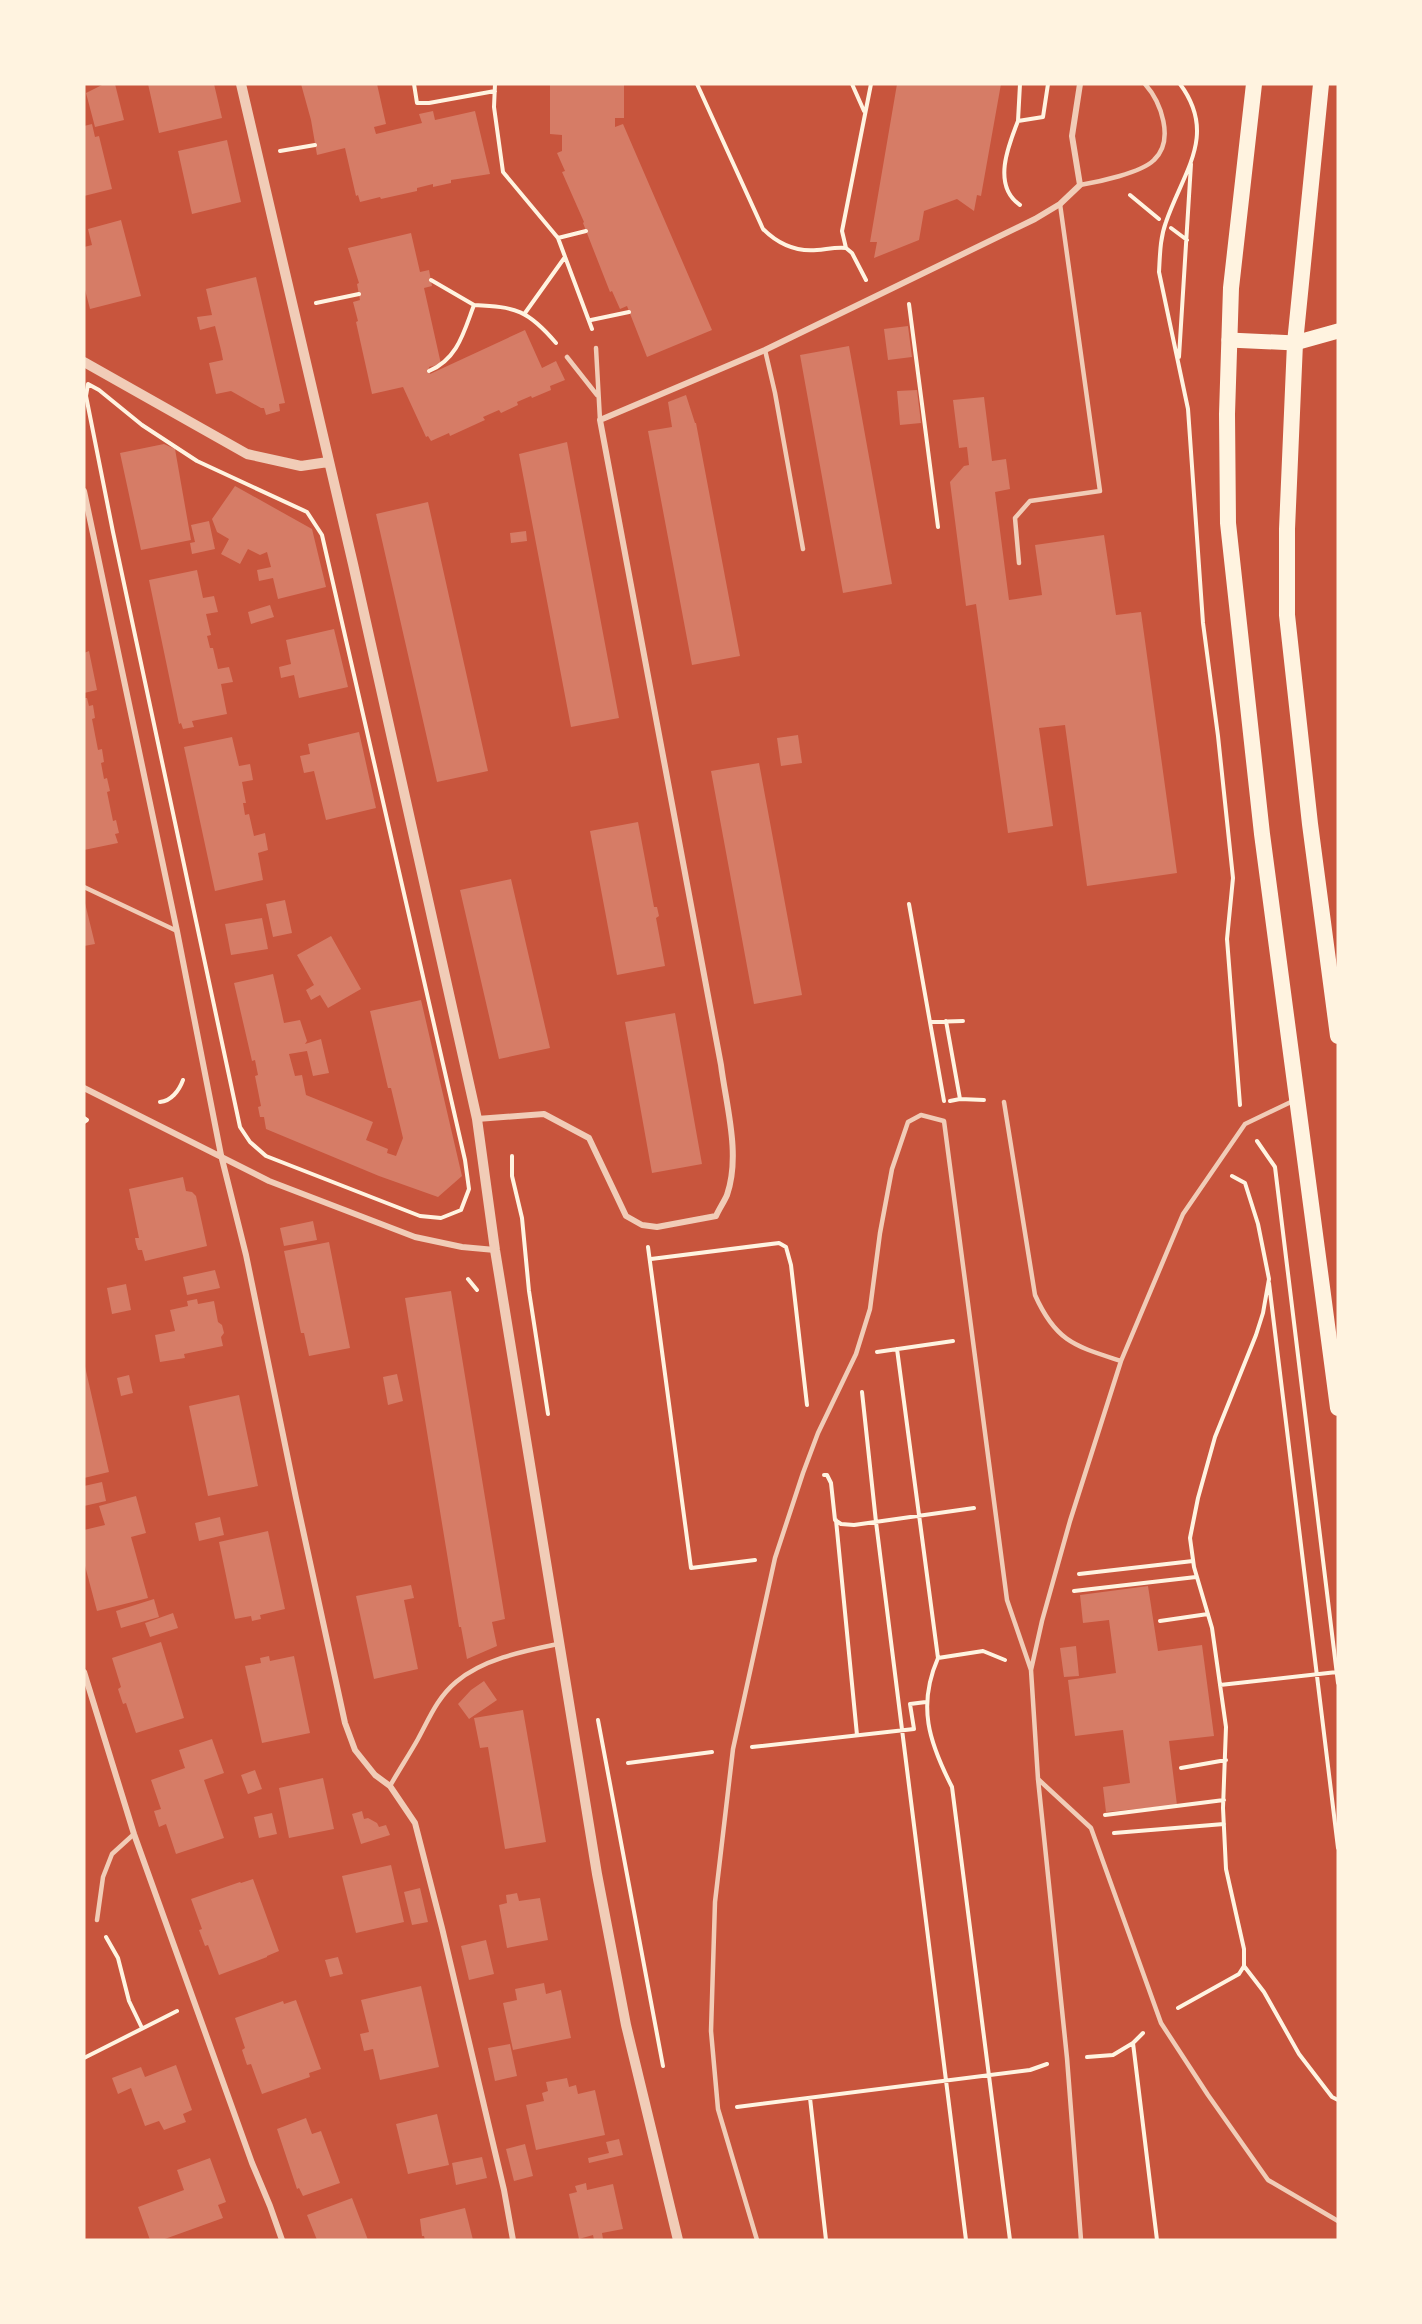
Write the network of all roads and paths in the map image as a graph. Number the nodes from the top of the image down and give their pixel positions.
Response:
1 (241, 84) edge
2 (414, 84) edge
3 (495, 84) edge
4 (698, 84) edge
5 (852, 84) edge
6 (871, 84) edge
7 (1020, 84) edge
8 (1048, 84) edge
9 (1080, 84) edge
10 (1145, 84) edge
11 (1180, 84) edge
12 (1254, 84) edge
13 (1321, 84) edge
14 (495, 91) junction
15 (864, 113) junction
16 (1018, 121) junction
17 (315, 145) dead end
18 (276, 151) dead end
19 (1191, 160) junction
20 (1080, 185) junction
21 (1127, 193) dead end
22 (1059, 204) junction
23 (1028, 211) dead end
24 (1159, 219) dead end
25 (1171, 228) dead end
26 (586, 231) dead end
27 (558, 238) junction
28 (1187, 241) junction
29 (846, 248) junction
30 (565, 256) junction
31 (431, 280) dead end
32 (906, 282) junction
33 (359, 294) dead end
34 (876, 297) junction
35 (315, 303) dead end
36 (474, 304) junction
37 (629, 312) dead end
38 (525, 313) junction
39 (1338, 331) edge
40 (1229, 340) junction
41 (1295, 343) junction
42 (596, 348) dead end
43 (765, 350) junction
44 (567, 357) joint
45 (84, 362) edge
46 (1178, 362) junction
47 (429, 371) dead end
48 (598, 396) junction
49 (600, 420) junction
50 (328, 462) junction
51 (84, 491) edge
52 (938, 527) dead end
53 (803, 549) dead end
54 (1019, 563) dead end
55 (84, 887) edge
56 (909, 904) dead end
57 (177, 931) junction
58 (946, 1021) junction
59 (963, 1021) dead end
60 (930, 1022) junction
61 (1338, 1036) edge
62 (187, 1072) dead end
63 (84, 1088) edge
64 (1298, 1098) junction
65 (960, 1099) dead end
66 (153, 1102) dead end
67 (1004, 1102) dead end
68 (477, 1119) junction
69 (944, 1121) junction
70 (1245, 1124) junction
71 (221, 1155) junction
72 (512, 1156) dead end
73 (1229, 1174) dead end
74 (469, 1188) joint
75 (642, 1226) junction
76 (495, 1250) junction
77 (651, 1259) junction
78 (1269, 1279) junction
79 (935, 1343) dead end
80 (897, 1349) junction
81 (872, 1352) dead end
82 (1121, 1361) junction
83 (844, 1377) junction
84 (1338, 1408) edge
85 (549, 1418) dead end
86 (818, 1433) junction
87 (803, 1473) junction
88 (973, 1508) dead end
89 (918, 1516) junction
90 (836, 1520) junction
91 (876, 1522) junction
92 (775, 1558) junction
93 (1193, 1561) junction
94 (1079, 1574) dead end
95 (1196, 1576) junction
96 (1074, 1591) dead end
97 (1208, 1614) junction
98 (1160, 1620) dead end
99 (558, 1644) junction
100 (982, 1651) dead end
101 (938, 1658) junction
102 (1031, 1670) junction
103 (84, 1672) edge
104 (1337, 1672) edge
105 (1317, 1675) junction
106 (1338, 1683) edge
107 (1220, 1684) junction
108 (926, 1702) junction
109 (597, 1710) dead end
110 (903, 1730) junction
111 (857, 1735) junction
112 (751, 1747) dead end
113 (712, 1752) dead end
114 (1226, 1760) junction
115 (628, 1762) dead end
116 (1181, 1768) dead end
117 (1038, 1779) junction
118 (390, 1786) junction
119 (1224, 1800) junction
120 (1080, 1818) junction
121 (1224, 1824) junction
122 (134, 1834) junction
123 (1094, 1834) junction
124 (1338, 1848) edge
125 (98, 1920) joint
126 (1244, 1966) junction
127 (194, 2001) junction
128 (1160, 2018) junction
129 (142, 2028) junction
130 (1133, 2043) junction
131 (84, 2058) edge
132 (1067, 2058) junction
133 (663, 2068) dead end
134 (989, 2075) junction
135 (948, 2080) junction
136 (810, 2098) junction
137 (1338, 2100) edge
138 (718, 2109) junction
139 (1338, 2221) edge
140 (282, 2240) edge
141 (513, 2240) edge
142 (678, 2240) edge
143 (757, 2240) edge
144 (826, 2240) edge
145 (966, 2240) edge
146 (1010, 2240) edge
147 (1081, 2240) edge
148 (1157, 2240) edge

1 - 50 street
2 - 14 path
3 - 14 path
4 - 29 path
5 - 15 path
6 - 15 path
7 - 16 path
8 - 16 path
9 - 20 street
10 - 20 lane
11 - 19 path
12 - 40 highway
13 - 41 highway
14 - 27 path
15 - 29 path
16 - 23 path
17 - 18 path
19 - 28 path
19 - 46 path
20 - 22 street
21 - 24 path
22 - 32 street
22 - 54 lane
25 - 28 path
26 - 27 path
27 - 30 path
28 - 46 path
29 - 34 path
30 - 37 path
30 - 38 path
31 - 36 path
32 - 34 street
32 - 52 path
33 - 35 path
34 - 43 street
36 - 38 path
36 - 47 path
38 - 44 path
39 - 41 main road
40 - 41 main road
40 - 64 highway
41 - 61 highway
42 - 48 lane
43 - 49 street
43 - 53 lane
44 - 48 lane
45 - 50 street
46 - 70 path
48 - 49 lane
49 - 75 street
50 - 68 street
51 - 57 street
55 - 57 lane
56 - 60 path
57 - 71 street
58 - 59 path
58 - 60 path
58 - 65 path
60 - 69 path
62 - 66 path
63 - 71 street
64 - 70 lane
64 - 84 highway
67 - 82 lane
68 - 75 street
68 - 76 street
69 - 83 lane
69 - 102 lane
70 - 82 lane
70 - 104 path
71 - 76 street
71 - 118 street
72 - 85 path
73 - 78 path
74 - 74 path
75 - 77 path
76 - 99 street
77 - 86 path
77 - 92 path
78 - 93 path
78 - 105 path
79 - 80 path
80 - 81 path
80 - 89 path
82 - 102 lane
83 - 86 lane
83 - 91 path
86 - 87 lane
87 - 90 path
87 - 92 lane
88 - 89 path
89 - 91 path
89 - 101 path
90 - 91 path
90 - 111 path
91 - 110 path
92 - 138 lane
93 - 94 path
93 - 95 path
95 - 96 path
95 - 97 path
97 - 98 path
97 - 107 path
99 - 118 lane
99 - 142 street
100 - 101 path
101 - 108 path
102 - 117 lane
103 - 122 street
104 - 105 path
104 - 106 path
105 - 107 path
105 - 124 path
107 - 114 path
108 - 110 path
108 - 134 path
109 - 133 path
110 - 111 path
110 - 135 path
111 - 112 path
113 - 115 path
114 - 116 path
114 - 119 path
117 - 120 lane
117 - 132 lane
118 - 141 street
119 - 120 path
119 - 121 path
120 - 123 lane
121 - 123 path
121 - 126 path
122 - 125 lane
122 - 127 street
123 - 128 lane
125 - 129 path
126 - 128 path
126 - 137 path
127 - 129 path
127 - 140 street
128 - 130 path
128 - 139 lane
129 - 131 path
130 - 132 path
130 - 148 path
132 - 134 path
132 - 147 lane
134 - 135 path
134 - 146 path
135 - 136 path
135 - 145 path
136 - 138 path
136 - 144 path
138 - 143 lane

